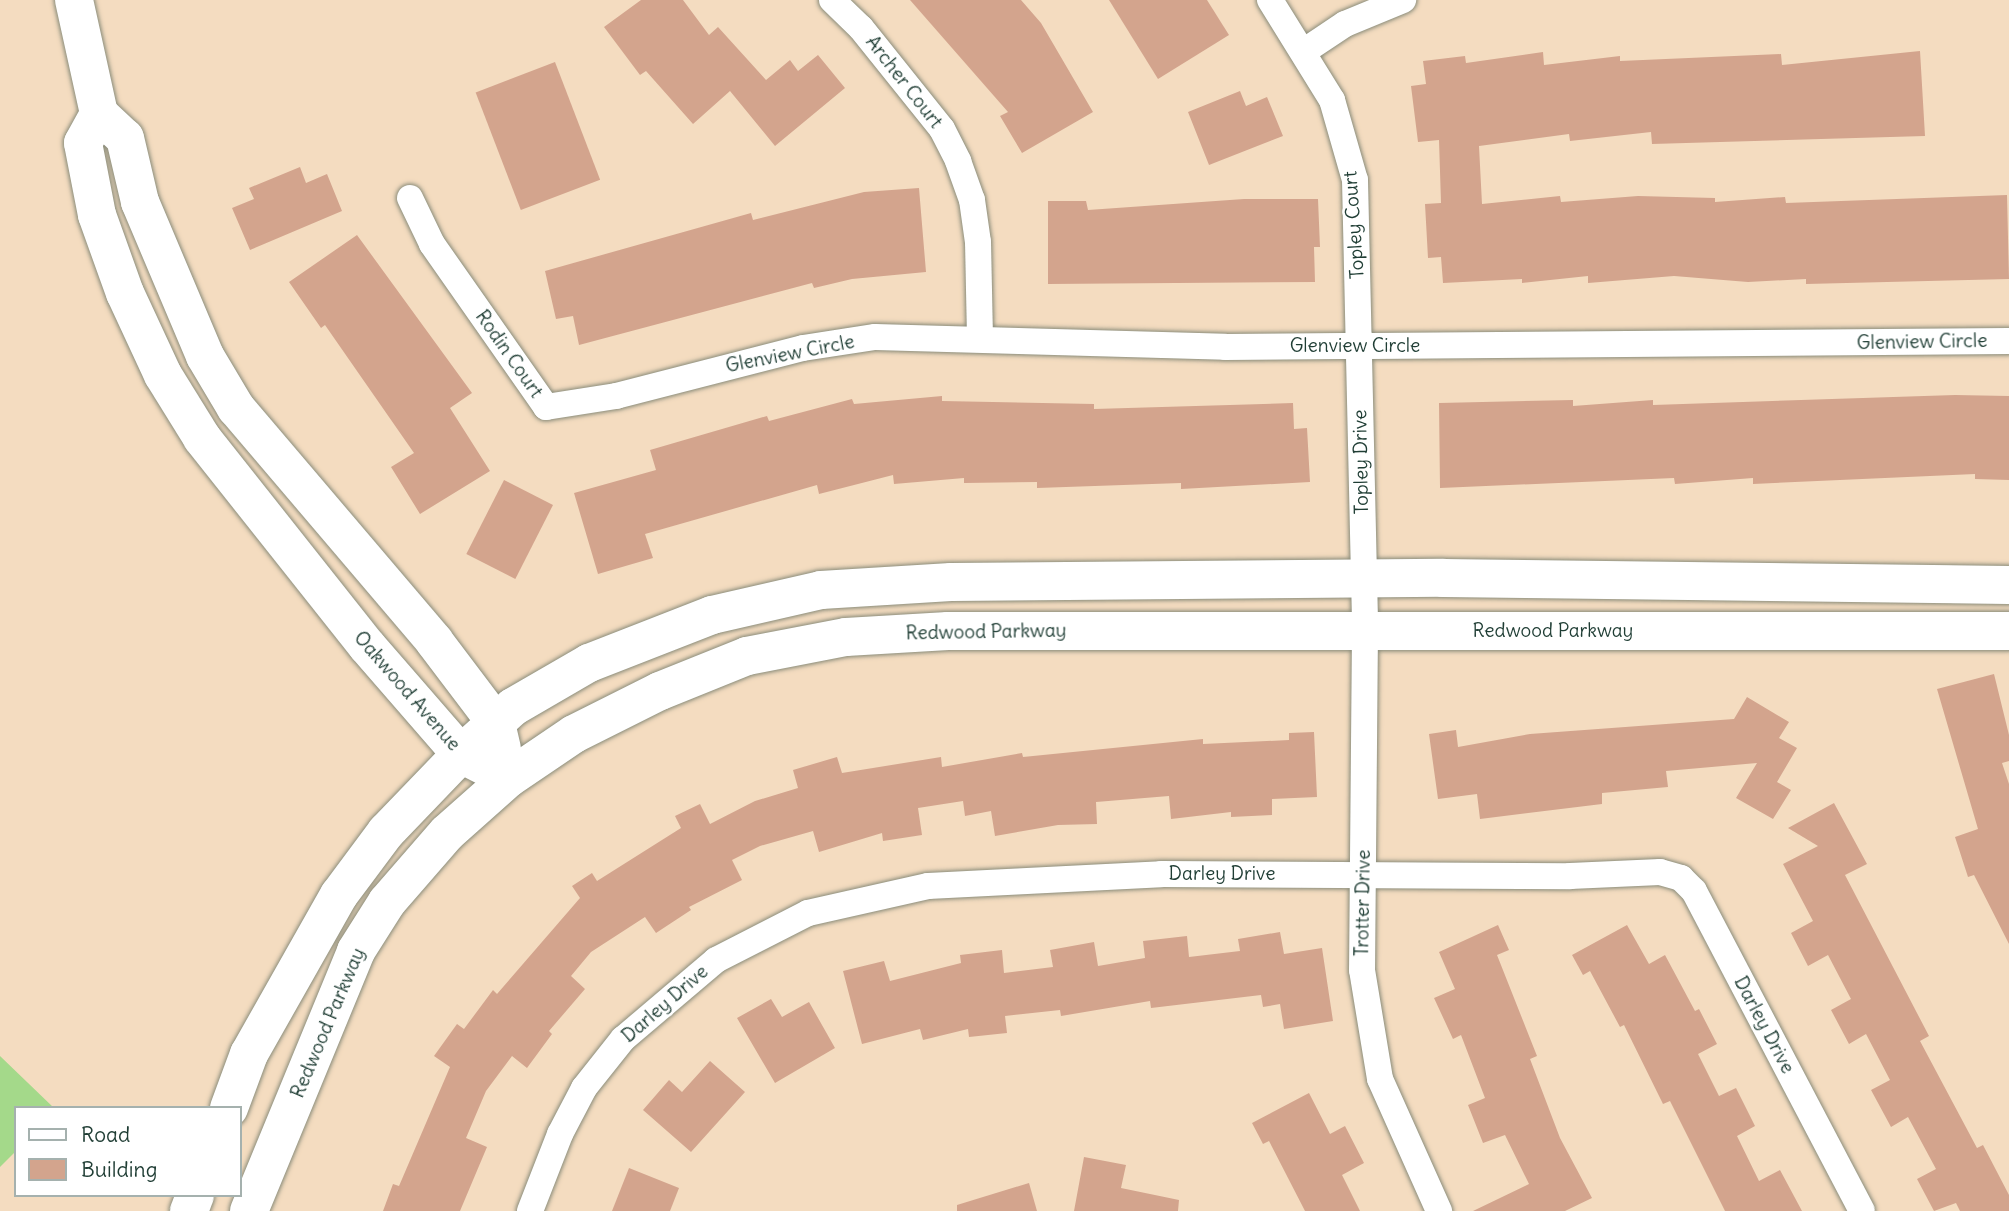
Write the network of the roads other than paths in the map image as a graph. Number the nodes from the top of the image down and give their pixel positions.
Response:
1 (74, 0) edge
2 (832, 0) edge
3 (1270, 0) edge
4 (1403, 0) edge
5 (1306, 50) junction
6 (99, 114) junction
7 (410, 198) dead end
8 (980, 339) junction
9 (2009, 341) edge
10 (1359, 345) junction
11 (705, 372) joint
12 (1363, 580) junction
13 (2009, 585) edge
14 (1365, 631) junction
15 (2009, 631) edge
16 (496, 723) junction
17 (461, 754) junction
18 (509, 778) junction
19 (1363, 876) junction
20 (230, 1106) edge
21 (249, 1211) edge
22 (530, 1211) edge
23 (1439, 1211) edge
24 (1862, 1211) edge

1 - 6 main road
2 - 8 street, Archer Court
3 - 5 street, Topley Court
4 - 5 street
5 - 10 street, Topley Court
6 - 16 main road
6 - 17 main road, Oakwood Avenue
7 - 11 street, Rodin Court
8 - 10 street, Glenview Circle
8 - 11 street, Glenview Circle
9 - 10 street, Glenview Circle
10 - 12 street, Topley Drive
12 - 13 main road
12 - 14 street, Trotter Drive
12 - 16 main road
14 - 15 main road, Redwood Parkway
14 - 18 main road, Redwood Parkway
14 - 19 street, Trotter Drive
16 - 17 main road
16 - 18 main road
17 - 18 main road, Oakwood Avenue
17 - 20 main road
18 - 21 main road, Redwood Parkway
19 - 22 street, Darley Drive
19 - 23 street, Trotter Drive
19 - 24 street, Darley Drive

